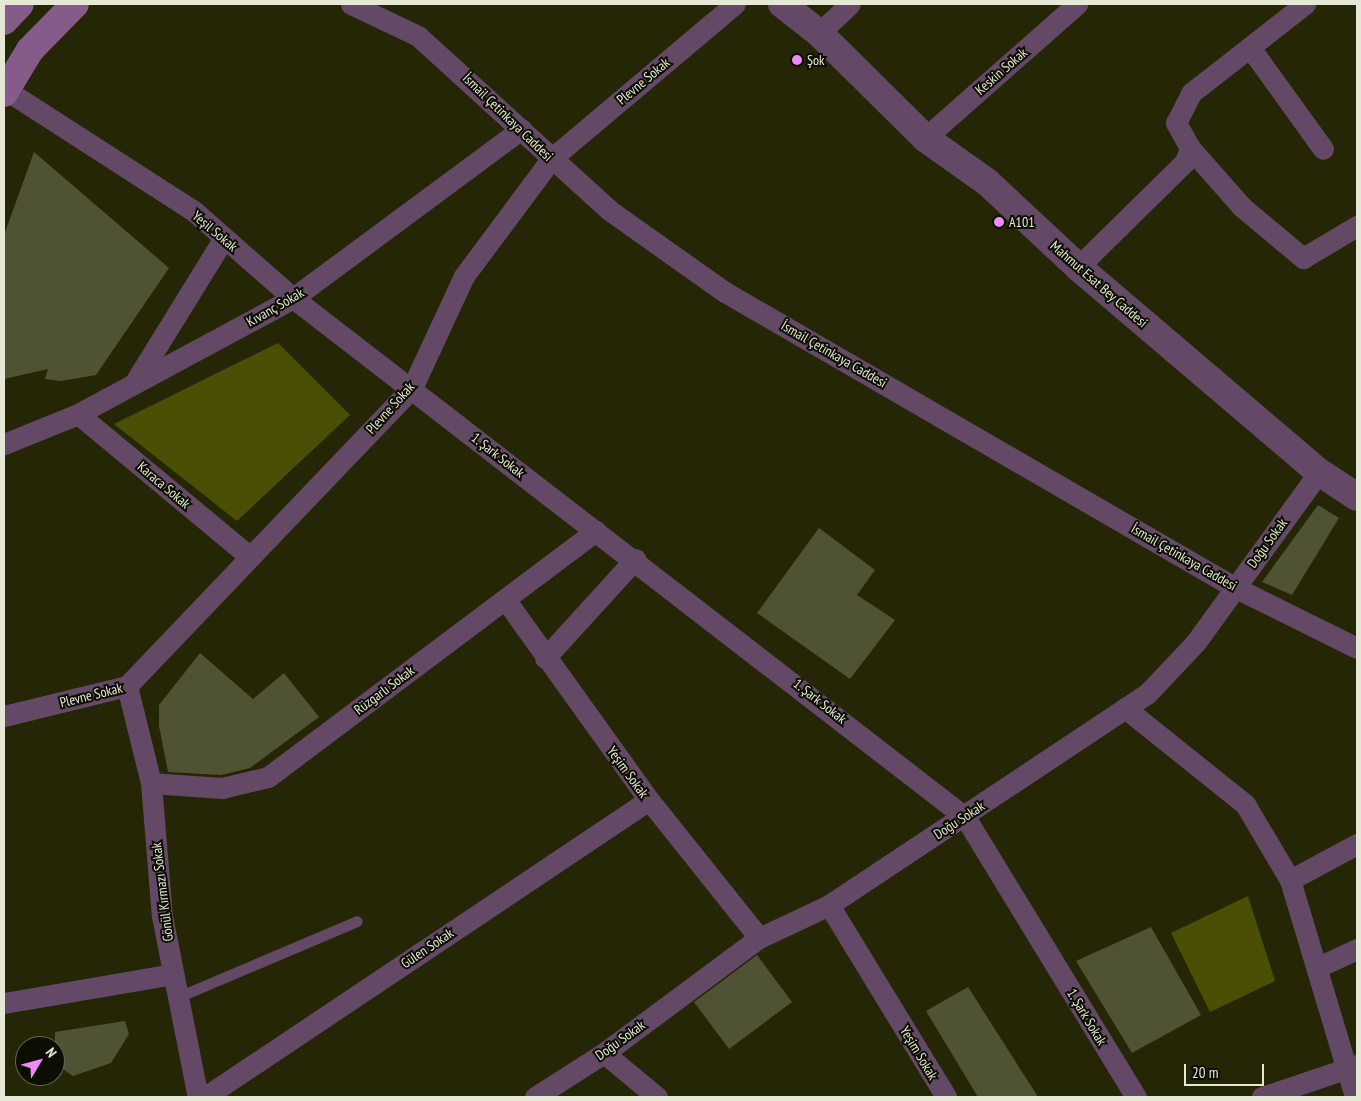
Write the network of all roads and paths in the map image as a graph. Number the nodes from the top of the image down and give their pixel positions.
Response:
1 (20, 4) edge
2 (75, 4) edge
3 (355, 4) edge
4 (735, 4) edge
5 (782, 4) edge
6 (850, 4) edge
7 (1077, 4) edge
8 (1305, 4) edge
9 (4, 22) edge
10 (819, 33) junction
11 (1251, 49) junction
12 (5, 92) edge
13 (521, 128) junction
14 (925, 138) junction
15 (1190, 148) junction
16 (1323, 150) dead end
17 (552, 158) junction
18 (1357, 226) edge
19 (224, 238) junction
20 (1078, 267) junction
21 (293, 298) junction
22 (134, 384) junction
23 (412, 388) junction
24 (78, 414) junction
25 (4, 444) edge
26 (1319, 472) junction
27 (1357, 497) edge
28 (596, 531) junction
29 (249, 556) junction
30 (635, 559) junction
31 (1234, 587) junction
32 (505, 599) junction
33 (1357, 648) edge
34 (545, 658) junction
35 (127, 686) junction
36 (1126, 708) junction
37 (4, 716) edge
38 (150, 783) junction
39 (649, 800) junction
40 (965, 817) junction
41 (1357, 844) edge
42 (1290, 880) junction
43 (829, 905) junction
44 (357, 921) dead end
45 (759, 938) junction
46 (1357, 949) edge
47 (1318, 967) junction
48 (172, 974) junction
49 (178, 997) junction
50 (4, 1003) edge
51 (604, 1053) junction
52 (1352, 1066) edge
53 (198, 1097) edge
54 (204, 1097) edge
55 (535, 1097) edge
56 (657, 1097) edge
57 (946, 1097) edge
58 (1136, 1097) edge
59 (1262, 1097) edge
60 (1356, 1097) edge

1 - 9 main road
2 - 12 main road
3 - 13 street, İsmail Çetinkaya Caddesi
4 - 17 street, Plevne Sokak
5 - 10 street, Mahmut Esat Bey Caddesi
6 - 10 street
7 - 14 street, Keskin Sokak
8 - 11 street
10 - 14 street, Mahmut Esat Bey Caddesi
11 - 15 street
11 - 16 street
12 - 19 street, Yeşil Sokak
13 - 17 street, İsmail Çetinkaya Caddesi
13 - 21 street, Kıvanç Sokak
14 - 20 street, Mahmut Esat Bey Caddesi
15 - 18 street
15 - 20 street
17 - 23 street, Plevne Sokak
17 - 31 street, İsmail Çetinkaya Caddesi
19 - 21 street, Yeşil Sokak
19 - 22 street
20 - 26 street, Mahmut Esat Bey Caddesi
21 - 22 street, Kıvanç Sokak
21 - 23 street, Yeşil Sokak
22 - 24 street, Kıvanç Sokak
23 - 28 street, 1. Şark Sokak
23 - 29 street, Plevne Sokak
24 - 25 street, Kıvanç Sokak
24 - 29 street, Karaca Sokak
26 - 27 street, Mahmut Esat Bey Caddesi
26 - 31 street, Doğu Sokak
28 - 30 street, 1. Şark Sokak
28 - 32 street, Rüzgarlı Sokak
29 - 35 street, Plevne Sokak
30 - 34 street
30 - 40 street, 1. Şark Sokak
31 - 33 street, İsmail Çetinkaya Caddesi
31 - 36 street, Doğu Sokak
32 - 34 street, Yeşim Sokak
32 - 38 street, Rüzgarlı Sokak
34 - 39 street, Yeşim Sokak
35 - 37 street, Plevne Sokak
35 - 38 street, Gönül Kırmazı Sokak
36 - 40 street, Doğu Sokak
36 - 42 street
38 - 48 street, Gönül Kırmazı Sokak
39 - 45 street, Yeşim Sokak
39 - 54 street, Gülen Sokak
40 - 43 street, Doğu Sokak
40 - 58 street, 1. Şark Sokak
41 - 42 street
42 - 47 street
43 - 45 street, Doğu Sokak
43 - 57 street, Yeşim Sokak
44 - 49 lane
45 - 51 street, Doğu Sokak
46 - 47 street
47 - 52 street
48 - 49 street, Gönül Kırmazı Sokak
48 - 50 street
49 - 53 street, Gönül Kırmazı Sokak
51 - 55 street, Doğu Sokak
51 - 56 street
52 - 59 street
52 - 60 street

